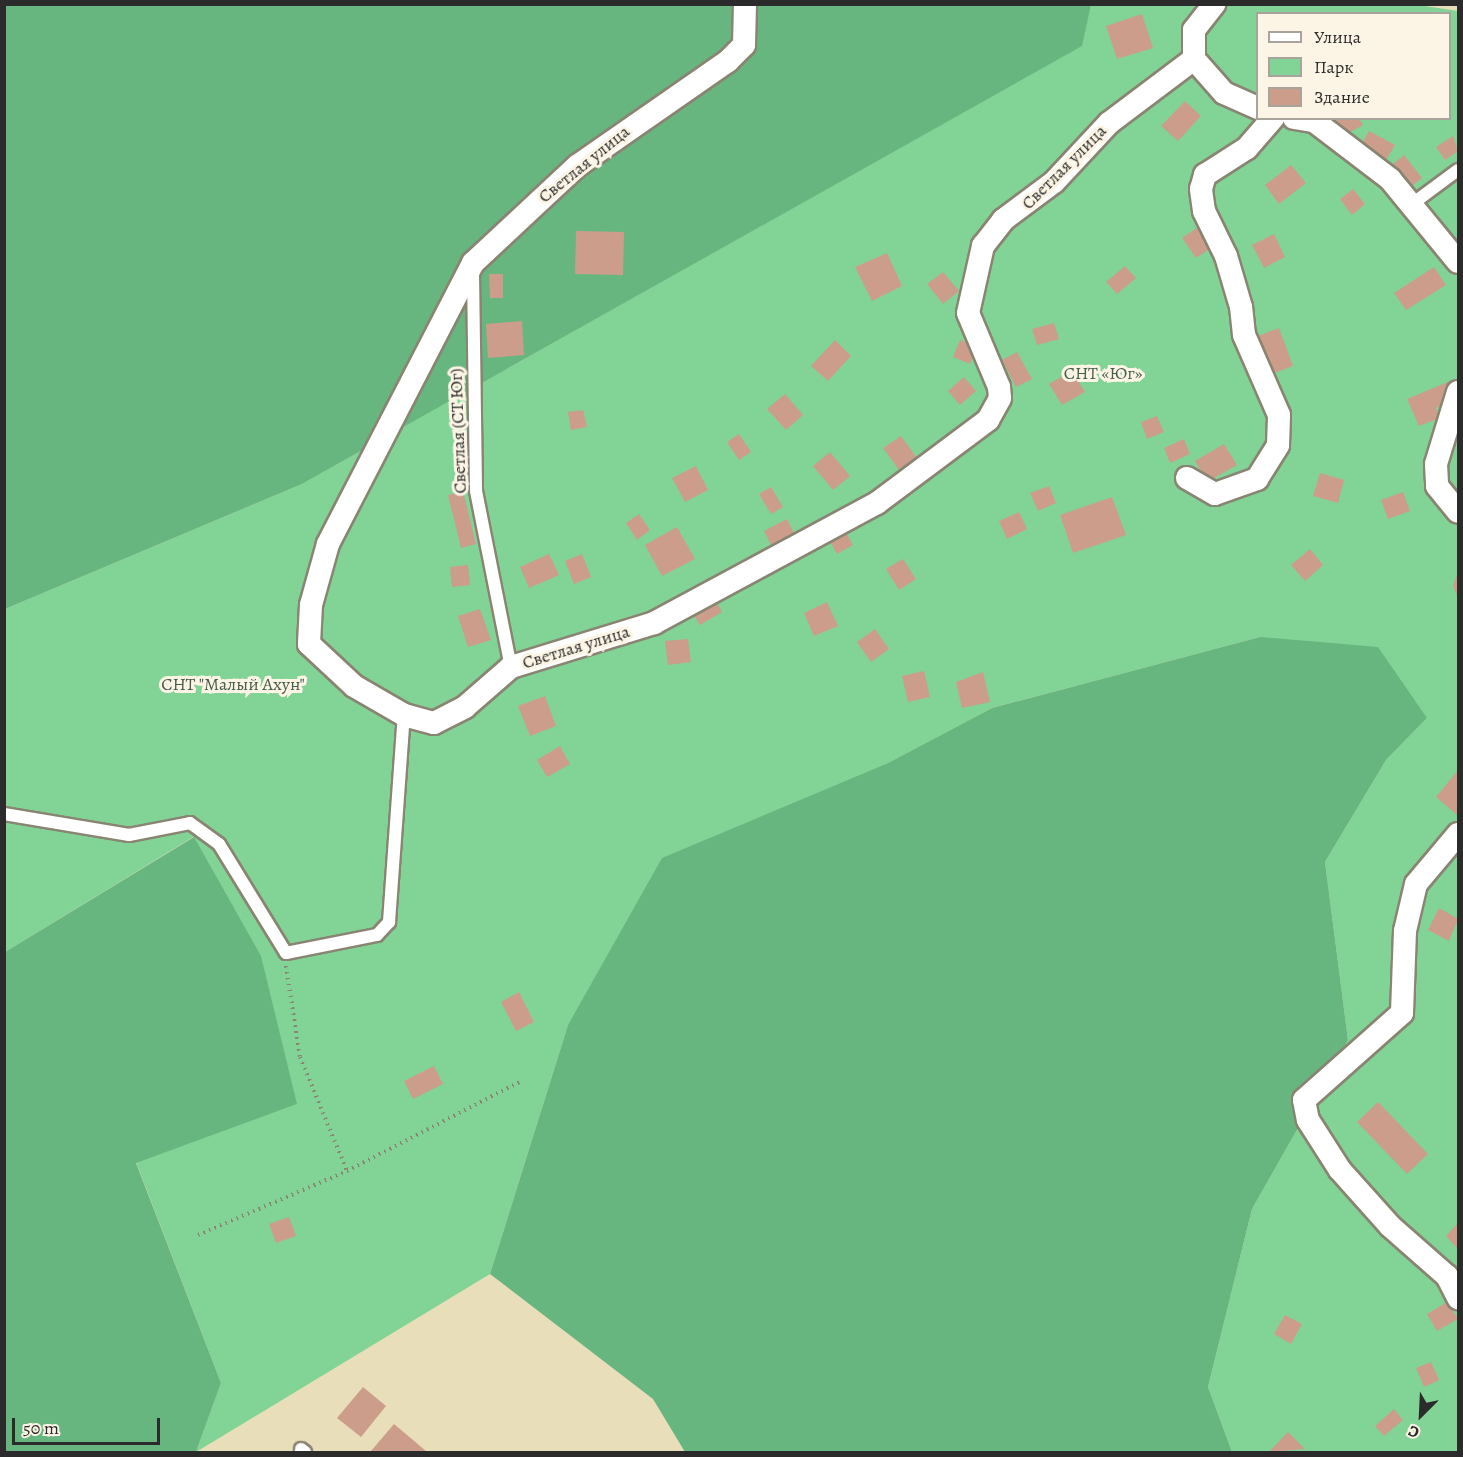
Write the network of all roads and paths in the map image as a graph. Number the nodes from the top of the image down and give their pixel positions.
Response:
1 (745, 4) edge
2 (1214, 4) edge
3 (1194, 59) junction
4 (1256, 108) edge
5 (1271, 120) edge
6 (1307, 120) edge
7 (1458, 170) edge
8 (1412, 204) junction
9 (473, 262) junction
10 (1458, 262) edge
11 (1458, 392) edge
12 (1187, 478) dead end
13 (1458, 512) edge
14 (510, 667) junction
15 (404, 715) junction
16 (4, 814) edge
17 (1458, 834) edge
18 (286, 953) junction
19 (523, 1080) dead end
20 (347, 1171) junction
21 (198, 1235) dead end
22 (1458, 1298) edge

1 - 9 street, Светлая улица
2 - 3 street
3 - 4 street
3 - 14 street, Светлая улица
5 - 12 street
6 - 8 street
7 - 8 lane
8 - 10 street
9 - 14 lane, Светлая (СТ Юг)
9 - 15 street, Светлая улица
11 - 13 street
14 - 15 street, Светлая улица
15 - 18 lane
16 - 18 lane
17 - 22 street
18 - 20 path
19 - 20 path
20 - 21 path

